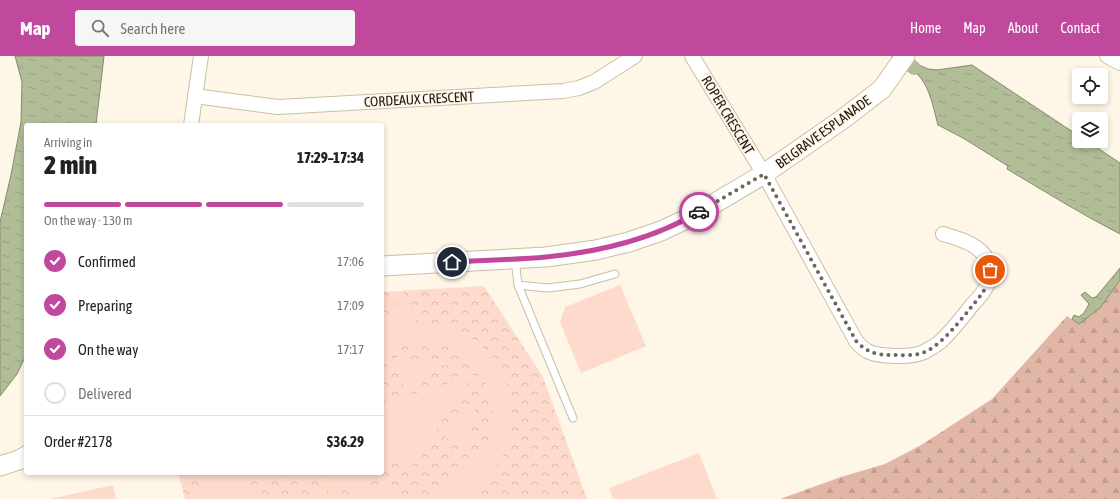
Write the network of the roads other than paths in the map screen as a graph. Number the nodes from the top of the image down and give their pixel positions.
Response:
1 (201, 56) edge
2 (634, 56) edge
3 (692, 56) edge
4 (1107, 56) edge
5 (903, 58) edge
6 (1120, 63) edge
7 (195, 96) junction
8 (191, 123) edge
9 (764, 174) junction
10 (943, 234) dead end
11 (515, 259) junction
12 (384, 266) edge
13 (615, 274) dead end
14 (518, 285) junction
15 (573, 418) dead end
16 (24, 457) edge
17 (0, 466) edge

1 - 7 street
2 - 7 street, CORDEAUX CRESCENT
3 - 9 street, ROPER CRESCENT
4 - 6 street
5 - 9 street, BELGRAVE ESPLANADE
7 - 8 street
9 - 10 street, ROPER CRESCENT
9 - 11 street, BELGRAVE ESPLANADE
11 - 12 street, BELGRAVE ESPLANADE
11 - 14 lane
13 - 14 lane
14 - 15 lane
16 - 17 street

